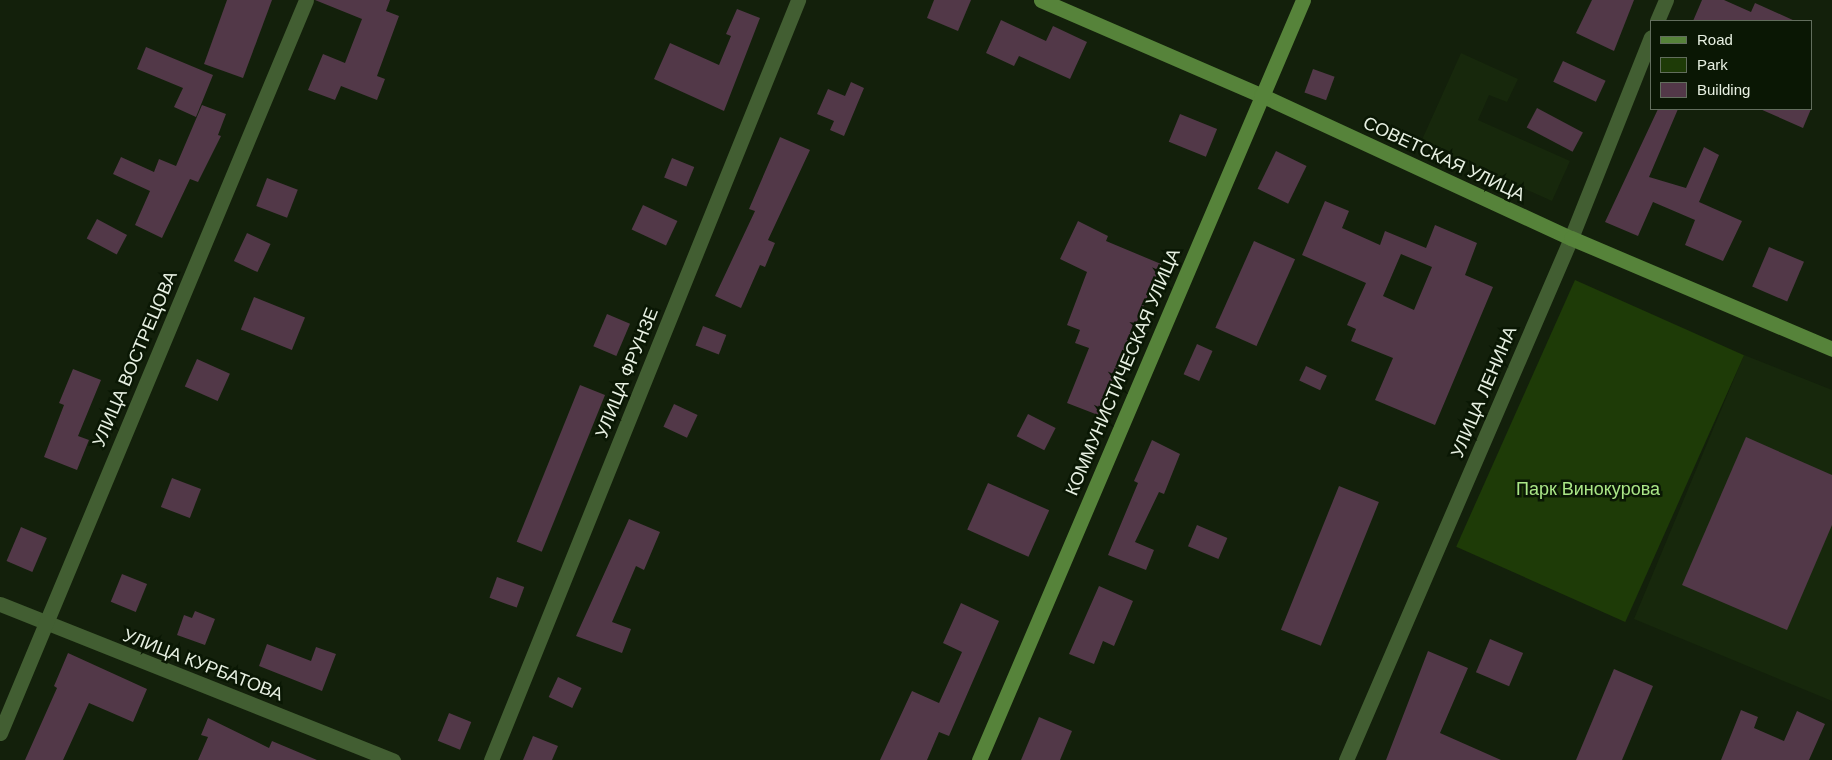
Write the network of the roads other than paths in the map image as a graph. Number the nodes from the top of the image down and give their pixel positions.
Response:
1 (306, 0) edge
2 (798, 0) edge
3 (1041, 0) edge
4 (1303, 0) edge
5 (1666, 0) edge
6 (1657, 20) edge
7 (1650, 40) edge
8 (1261, 95) junction
9 (1571, 238) junction
10 (1832, 349) edge
11 (0, 604) edge
12 (44, 623) junction
13 (0, 733) edge
14 (393, 760) edge
15 (491, 760) edge
16 (979, 760) edge
17 (1346, 760) edge

1 - 12 street, УЛИЦА ВОСТРЕЦОВА
2 - 15 street, УЛИЦА ФРУНЗЕ
3 - 8 street, СОВЕТСКАЯ УЛИЦА
4 - 8 street, КОММУНИСТИЧЕСКАЯ УЛИЦА
5 - 6 street
7 - 9 street, УЛИЦА ЛЕНИНА
8 - 9 street, СОВЕТСКАЯ УЛИЦА
8 - 16 street, КОММУНИСТИЧЕСКАЯ УЛИЦА
9 - 10 street, СОВЕТСКАЯ УЛИЦА
9 - 17 street, УЛИЦА ЛЕНИНА
11 - 12 street, УЛИЦА КУРБАТОВА
12 - 13 street, УЛИЦА ВОСТРЕЦОВА
12 - 14 street, УЛИЦА КУРБАТОВА

